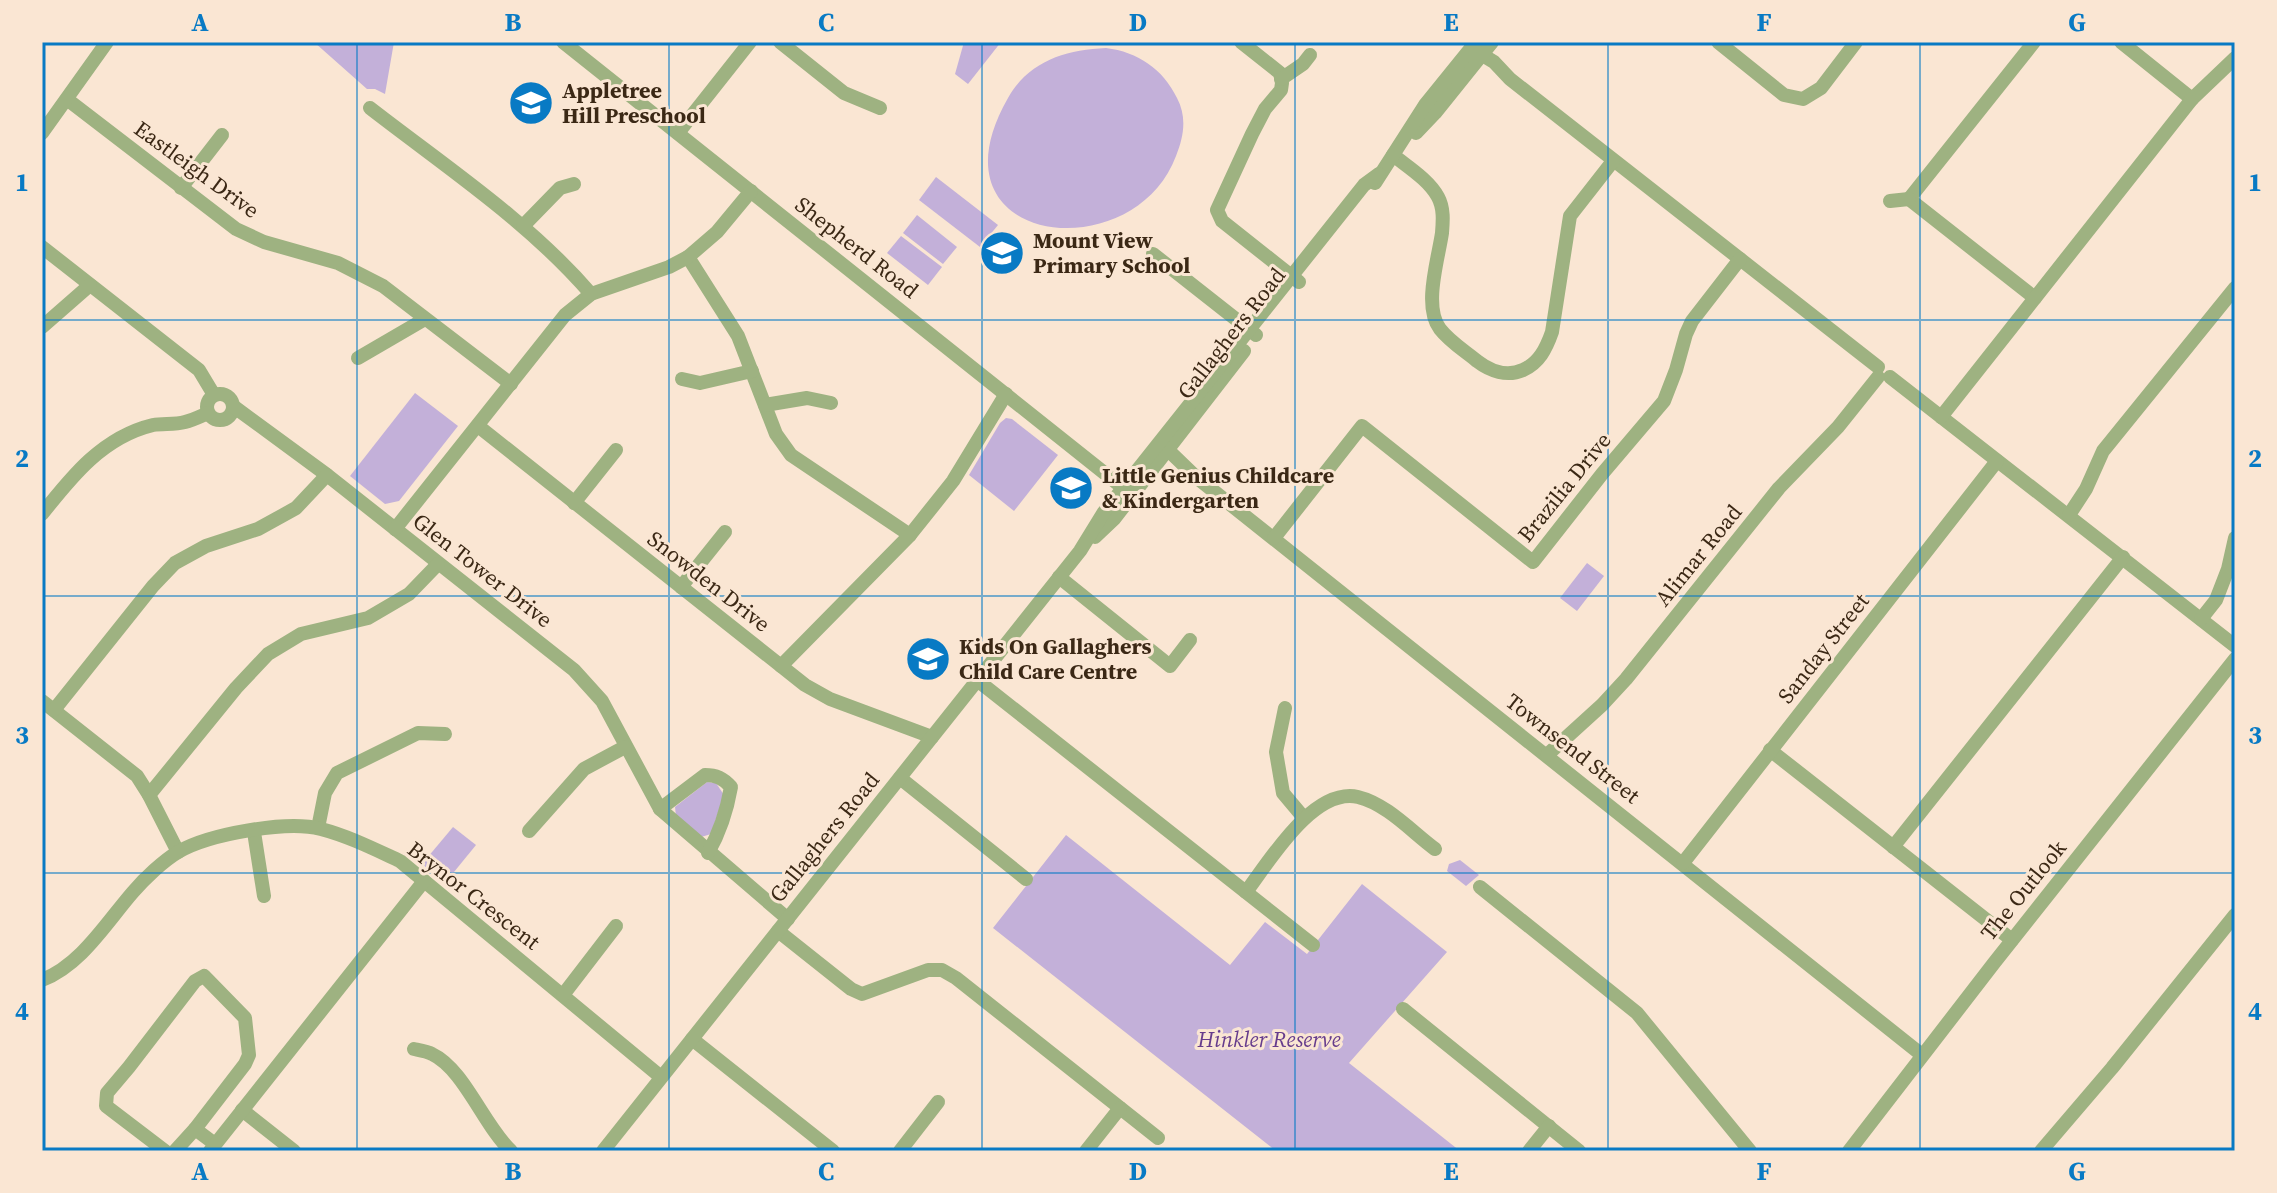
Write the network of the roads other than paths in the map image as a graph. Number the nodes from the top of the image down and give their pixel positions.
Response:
1 (107, 42) edge
2 (563, 42) edge
3 (750, 42) edge
4 (780, 42) edge
5 (1241, 42) edge
6 (1718, 42) edge
7 (1856, 42) edge
8 (2034, 42) edge
9 (2121, 42) edge
10 (1480, 49) edge
11 (1310, 55) dead end
12 (2235, 58) edge
13 (1281, 79) junction
14 (2192, 99) junction
15 (68, 100) junction
16 (370, 108) dead end
17 (880, 108) dead end
18 (42, 133) edge
19 (678, 133) junction
20 (222, 135) dead end
21 (1402, 144) junction
22 (1613, 161) junction
23 (574, 184) dead end
24 (181, 188) junction
25 (751, 191) junction
26 (1909, 199) junction
27 (1890, 201) dead end
28 (523, 226) junction
29 (42, 247) edge
30 (1153, 254) dead end
31 (688, 257) junction
32 (1740, 259) junction
33 (1296, 280) junction
34 (90, 285) junction
35 (2235, 288) edge
36 (591, 294) junction
37 (2035, 298) junction
38 (425, 319) junction
39 (42, 327) edge
40 (1253, 333) junction
41 (358, 358) dead end
42 (752, 371) junction
43 (1882, 374) junction
44 (682, 379) dead end
45 (511, 384) junction
46 (1006, 394) junction
47 (214, 395) junction
48 (831, 403) dead end
49 (765, 405) junction
50 (233, 406) junction
51 (208, 413) junction
52 (1941, 417) junction
53 (478, 426) junction
54 (616, 450) dead end
55 (1166, 453) junction
56 (1997, 461) junction
57 (327, 475) junction
58 (1128, 492) junction
59 (574, 503) junction
60 (42, 514) edge
61 (2069, 515) junction
62 (395, 529) junction
63 (725, 532) dead end
64 (910, 535) junction
65 (1274, 538) junction
66 (2235, 538) edge
67 (2123, 557) junction
68 (438, 564) junction
69 (1059, 577) junction
70 (681, 587) junction
71 (2201, 619) junction
72 (1190, 640) dead end
73 (2235, 646) edge
74 (2235, 659) edge
75 (781, 666) junction
76 (977, 680) junction
77 (48, 705) edge
78 (1285, 708) dead end
79 (445, 734) dead end
80 (932, 737) junction
81 (625, 747) junction
82 (1770, 750) junction
83 (1547, 755) junction
84 (900, 778) junction
85 (149, 795) junction
86 (660, 809) junction
87 (1304, 818) junction
88 (318, 828) junction
89 (529, 831) dead end
90 (254, 832) junction
91 (1893, 847) junction
92 (1435, 849) dead end
93 (178, 852) junction
94 (708, 853) junction
95 (1683, 863) junction
96 (1026, 879) dead end
97 (424, 881) junction
98 (1480, 887) dead end
99 (1246, 892) junction
100 (264, 896) dead end
101 (2235, 915) edge
102 (788, 919) junction
103 (616, 926) dead end
104 (778, 931) junction
105 (2012, 940) junction
106 (1313, 945) dead end
107 (42, 980) edge
108 (563, 995) junction
109 (1403, 1009) dead end
110 (692, 1039) junction
111 (414, 1049) dead end
112 (1922, 1055) junction
113 (661, 1077) junction
114 (938, 1102) dead end
115 (1120, 1108) junction
116 (242, 1110) junction
117 (1549, 1126) junction
118 (195, 1129) junction
119 (1158, 1138) dead end
120 (212, 1148) edge
121 (165, 1151) edge
122 (175, 1151) edge
123 (294, 1151) edge
124 (511, 1151) edge
125 (603, 1151) edge
126 (833, 1151) edge
127 (900, 1151) edge
128 (1086, 1151) edge
129 (1529, 1151) edge
130 (1579, 1151) edge
131 (1750, 1151) edge
132 (1849, 1151) edge
133 (2041, 1151) edge

1 - 15 street
2 - 19 street, Shepherd Road
3 - 19 street
4 - 17 street
5 - 13 street
6 - 7 street
8 - 26 street
9 - 14 street
10 - 21 street, Gallaghers Road
10 - 22 street
11 - 13 street
12 - 14 street
13 - 33 street
14 - 37 street
15 - 18 street
15 - 24 street, Eastleigh Drive
16 - 28 street
19 - 25 street, Shepherd Road
20 - 24 street
21 - 22 street
21 - 33 street, Gallaghers Road
22 - 32 street
23 - 28 street
24 - 38 street, Eastleigh Drive
25 - 31 street
25 - 46 street, Shepherd Road
26 - 27 street
26 - 37 street
28 - 36 street
29 - 34 street
30 - 40 street
31 - 36 street
31 - 42 street
32 - 43 street
32 - 65 street, Brazilia Drive
33 - 40 street, Gallaghers Road
34 - 39 street
34 - 47 street
35 - 61 street
36 - 45 street
37 - 52 street
38 - 41 street
38 - 45 street, Eastleigh Drive
40 - 55 street, Gallaghers Road
40 - 58 street, Gallaghers Road
42 - 44 street
42 - 49 street
43 - 52 street
43 - 83 street, Alimar Road
45 - 53 street
46 - 58 street, Shepherd Road
46 - 64 street
47 - 50 street
47 - 51 street
48 - 49 street
49 - 64 street
50 - 51 street
50 - 57 street, Glen Tower Drive
51 - 60 street
52 - 56 street
53 - 59 street, Snowden Drive
53 - 62 street
54 - 59 street
55 - 58 street, Gallaghers Road
55 - 65 street, Townsend Street
56 - 61 street
56 - 82 street, Sanday Street
57 - 62 street, Glen Tower Drive
57 - 77 street
58 - 69 street, Gallaghers Road
59 - 70 street, Snowden Drive
61 - 67 street
62 - 68 street, Glen Tower Drive
63 - 70 street
64 - 75 street
65 - 83 street, Townsend Street
66 - 71 street
67 - 71 street
67 - 91 street
68 - 81 street, Glen Tower Drive
68 - 85 street
69 - 72 street
69 - 76 street, Gallaghers Road
70 - 75 street, Snowden Drive
71 - 73 street
74 - 105 street, The Outlook
75 - 80 street, Snowden Drive
76 - 80 street, Gallaghers Road
76 - 99 street
77 - 85 street
78 - 87 street
79 - 88 street
80 - 84 street, Gallaghers Road
81 - 86 street, Glen Tower Drive
81 - 89 street
82 - 91 street
82 - 95 street, Sanday Street
83 - 95 street, Townsend Street
84 - 96 street
84 - 102 street, Gallaghers Road
85 - 93 street
86 - 94 street, Glen Tower Drive
86 - 94 street
87 - 92 street
87 - 99 street
88 - 90 street, Brynor Crescent
88 - 97 street, Brynor Crescent
90 - 93 street, Brynor Crescent
90 - 100 street
91 - 105 street
93 - 107 street, Brynor Crescent
94 - 102 street, Glen Tower Drive
95 - 112 street, Townsend Street
97 - 108 street, Brynor Crescent
97 - 116 street
98 - 131 street
99 - 106 street
101 - 133 street
102 - 104 street, Gallaghers Road
103 - 108 street
104 - 110 street, Gallaghers Road
104 - 115 street
105 - 112 street, The Outlook
108 - 113 street, Brynor Crescent
109 - 117 street
110 - 113 street, Gallaghers Road
110 - 126 street
111 - 124 street
112 - 132 street, The Outlook
113 - 125 street, Gallaghers Road
114 - 127 street
115 - 119 street
115 - 128 street
116 - 120 street
116 - 123 street
117 - 129 street
117 - 130 street
118 - 120 street
118 - 121 street
118 - 122 street

